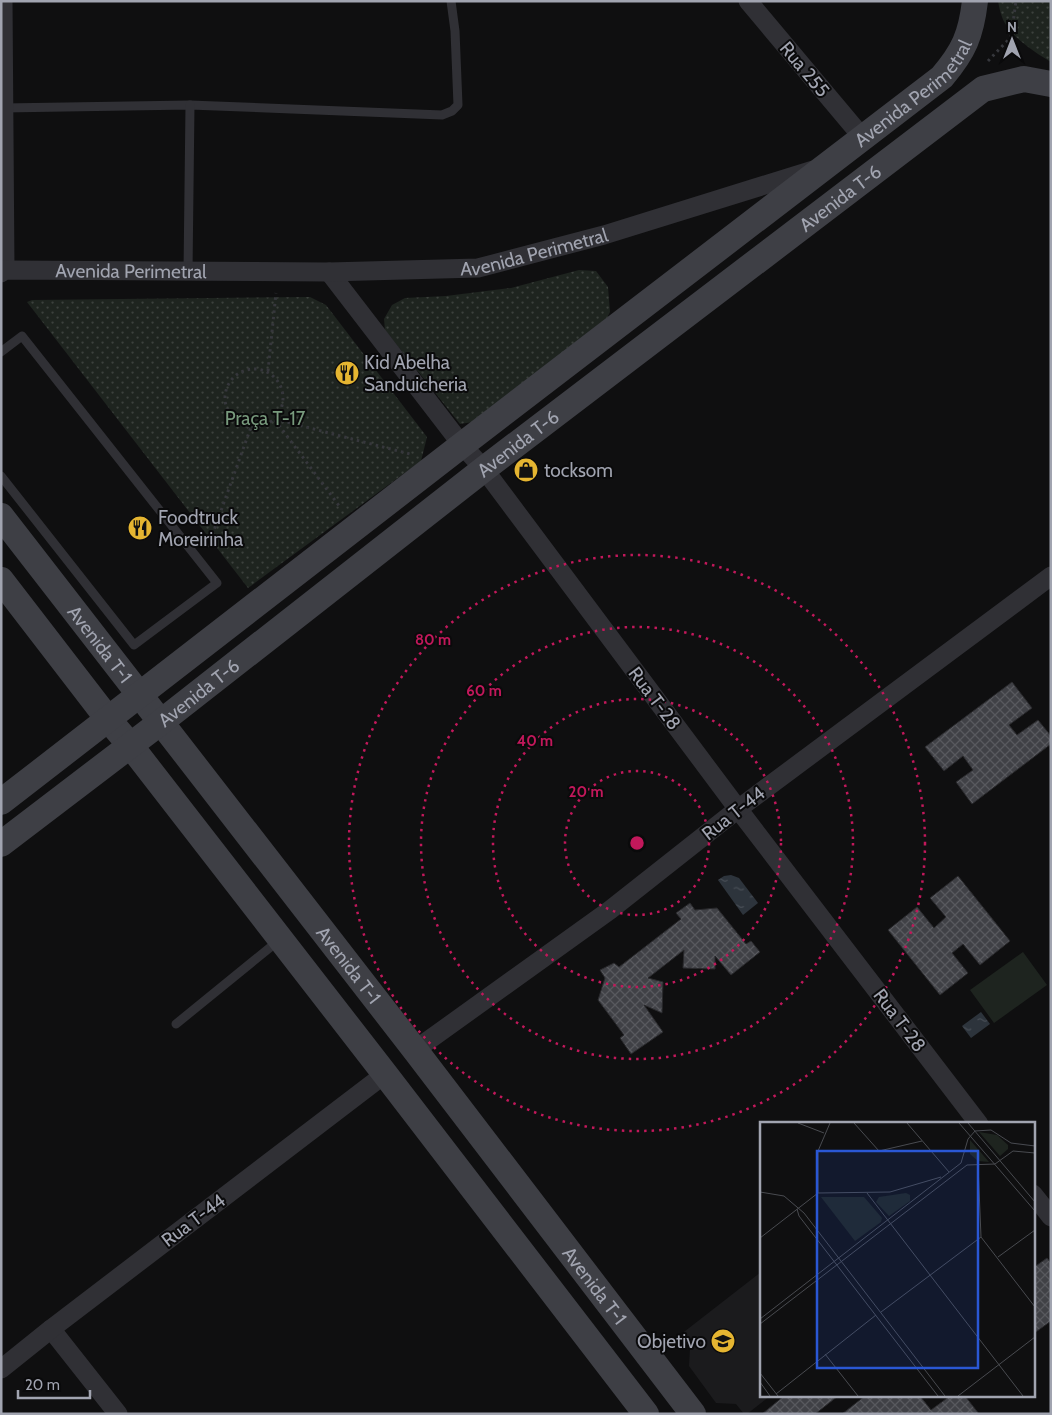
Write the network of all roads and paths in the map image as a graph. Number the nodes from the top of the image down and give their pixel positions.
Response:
1 (3, 1) edge
2 (452, 1) edge
3 (748, 1) edge
4 (976, 1) edge
5 (1016, 1) edge
6 (993, 57) dead end
7 (1051, 84) edge
8 (190, 106) junction
9 (3, 108) junction
10 (862, 138) junction
11 (826, 166) junction
12 (3, 272) edge
13 (188, 272) junction
14 (279, 272) junction
15 (330, 272) junction
16 (1, 352) edge
17 (268, 372) junction
18 (275, 419) junction
19 (251, 427) junction
20 (462, 445) junction
21 (440, 462) junction
22 (484, 469) junction
23 (1, 476) edge
24 (1, 516) edge
25 (355, 528) junction
26 (202, 564) junction
27 (1051, 576) edge
28 (1, 580) edge
29 (140, 694) junction
30 (108, 719) junction
31 (161, 722) junction
32 (130, 745) junction
33 (1, 802) edge
34 (738, 809) junction
35 (1, 844) edge
36 (280, 939) junction
37 (176, 1024) dead end
38 (415, 1050) junction
39 (386, 1074) junction
40 (977, 1122) edge
41 (1034, 1195) edge
42 (1051, 1217) edge
43 (51, 1329) junction
44 (1, 1369) edge
45 (118, 1414) edge
46 (646, 1414) edge
47 (693, 1414) edge

1 - 9 street
2 - 8 lane
3 - 10 street, Rua 255
4 - 10 main road, Avenida Perimetral
5 - 6 path
7 - 22 main road, Avenida T-6
8 - 9 lane
8 - 13 lane
9 - 12 street
10 - 11 main road, Avenida Perimetral
11 - 15 street, Avenida Perimetral
11 - 20 main road, Avenida T-6
12 - 13 street, Avenida Perimetral
13 - 14 street, Avenida Perimetral
14 - 15 street, Avenida Perimetral
14 - 17 path
15 - 20 street, Rua T-28
16 - 26 lane
17 - 18 path
17 - 19 path
18 - 19 path
18 - 21 path
18 - 25 path
19 - 26 path
20 - 21 main road, Avenida T-6
20 - 22 street, Rua T-28
21 - 25 main road, Avenida T-6
22 - 31 main road, Avenida T-6
22 - 34 street, Rua T-28
23 - 26 lane
24 - 29 main road, Avenida T-1
25 - 29 main road, Avenida T-6
27 - 34 street, Rua T-44
28 - 30 main road, Avenida T-1
29 - 30 main road, Avenida T-6
29 - 31 main road, Avenida T-1
30 - 32 main road, Avenida T-1
30 - 33 main road, Avenida T-6
31 - 32 main road, Avenida T-6
31 - 38 main road, Avenida T-1
32 - 35 main road, Avenida T-6
32 - 36 main road, Avenida T-1
34 - 38 street, Rua T-44
34 - 40 street, Rua T-28
36 - 37 lane
36 - 39 main road, Avenida T-1
38 - 47 main road, Avenida T-1
39 - 43 street, Rua T-44
39 - 46 main road, Avenida T-1
41 - 42 street
43 - 44 street, Rua T-44
43 - 45 street

